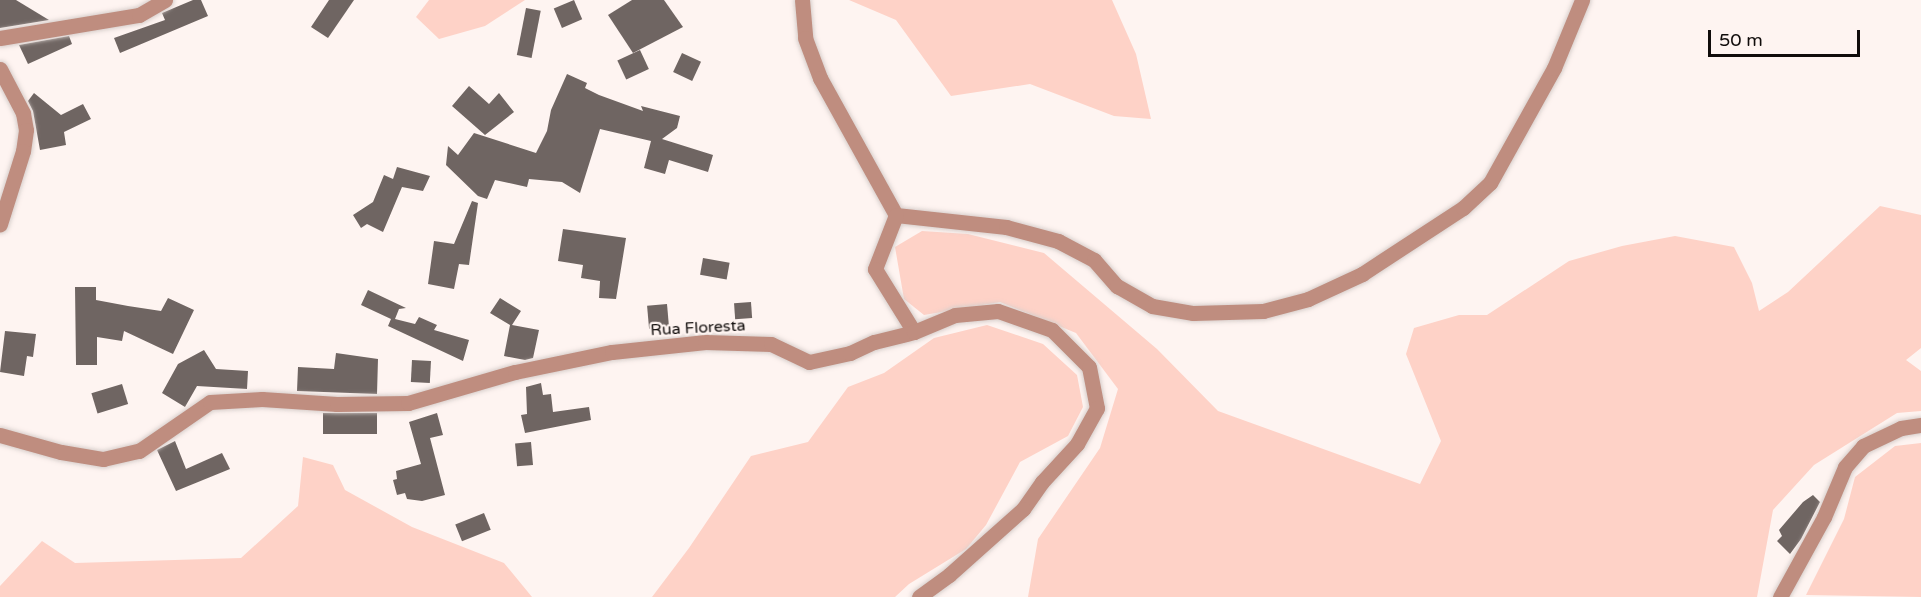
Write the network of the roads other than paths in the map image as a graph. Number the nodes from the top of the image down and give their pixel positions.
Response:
1 (165, 0) edge
2 (802, 0) edge
3 (1582, 0) edge
4 (0, 38) edge
5 (0, 69) edge
6 (896, 215) junction
7 (0, 224) edge
8 (914, 332) junction
9 (1921, 425) edge
10 (0, 435) edge
11 (919, 597) edge
12 (1780, 597) edge

1 - 4 street
2 - 6 street
3 - 6 street
5 - 7 street
6 - 8 street
8 - 10 street, Rua Floresta
8 - 11 street, Rua Floresta
9 - 12 street

